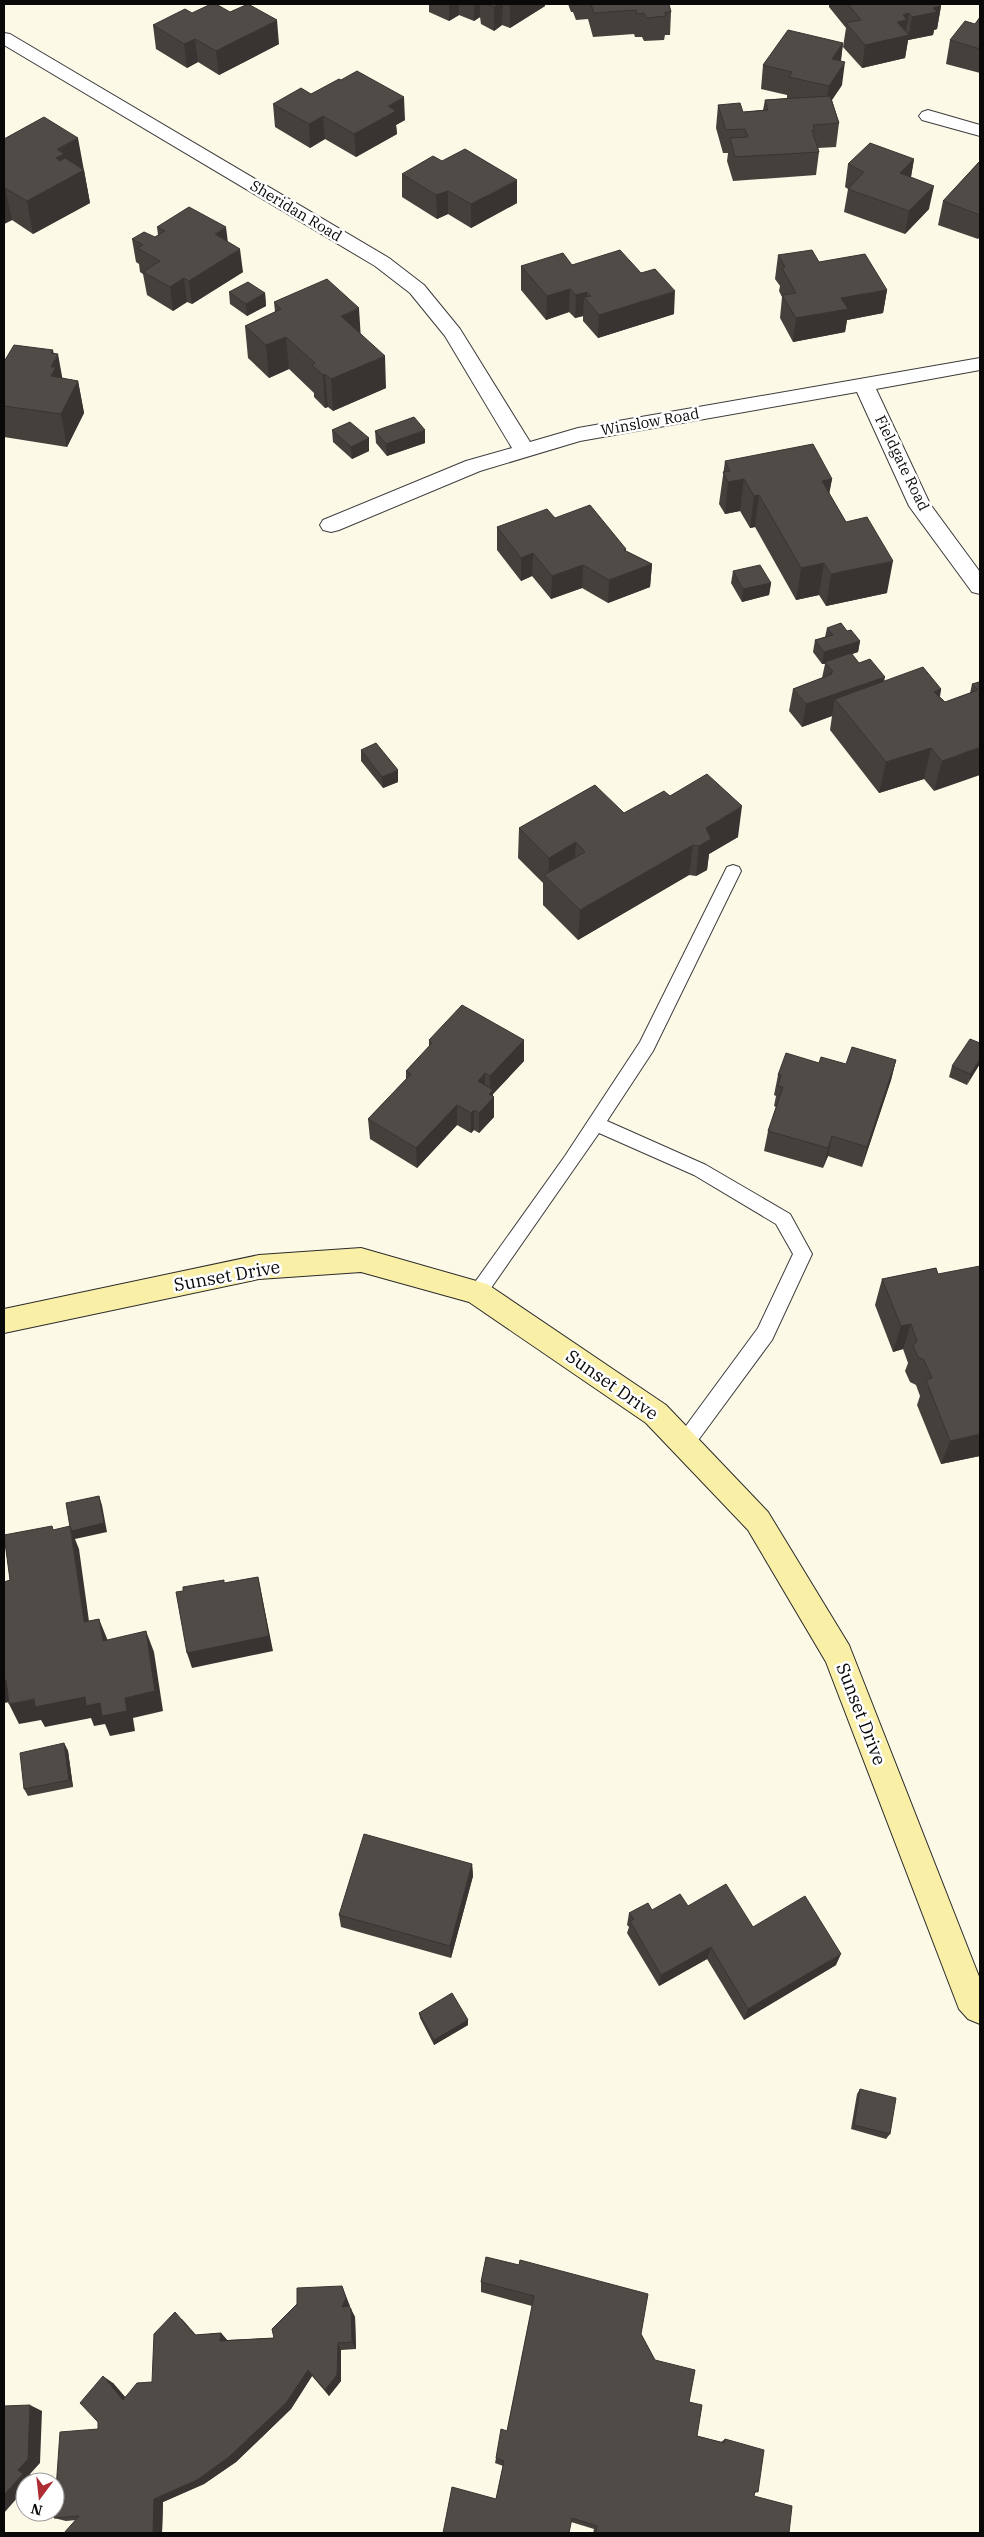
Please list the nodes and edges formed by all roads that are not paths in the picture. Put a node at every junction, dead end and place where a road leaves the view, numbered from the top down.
1 (4, 38) edge
2 (928, 116) dead end
3 (980, 131) edge
4 (980, 364) edge
5 (864, 384) junction
6 (525, 452) junction
7 (331, 525) dead end
8 (980, 587) edge
9 (733, 871) dead end
10 (596, 1124) junction
11 (477, 1292) junction
12 (4, 1321) edge
13 (684, 1444) junction
14 (980, 2008) edge

1 - 6 street, Sheridan Road
2 - 3 street
4 - 5 street, Winslow Road
5 - 6 street, Winslow Road
5 - 8 street, Fieldgate Road
6 - 7 street, Winslow Road
9 - 10 lane
10 - 11 lane
10 - 13 lane
11 - 12 main road, Sunset Drive
11 - 13 main road, Sunset Drive
13 - 14 main road, Sunset Drive

